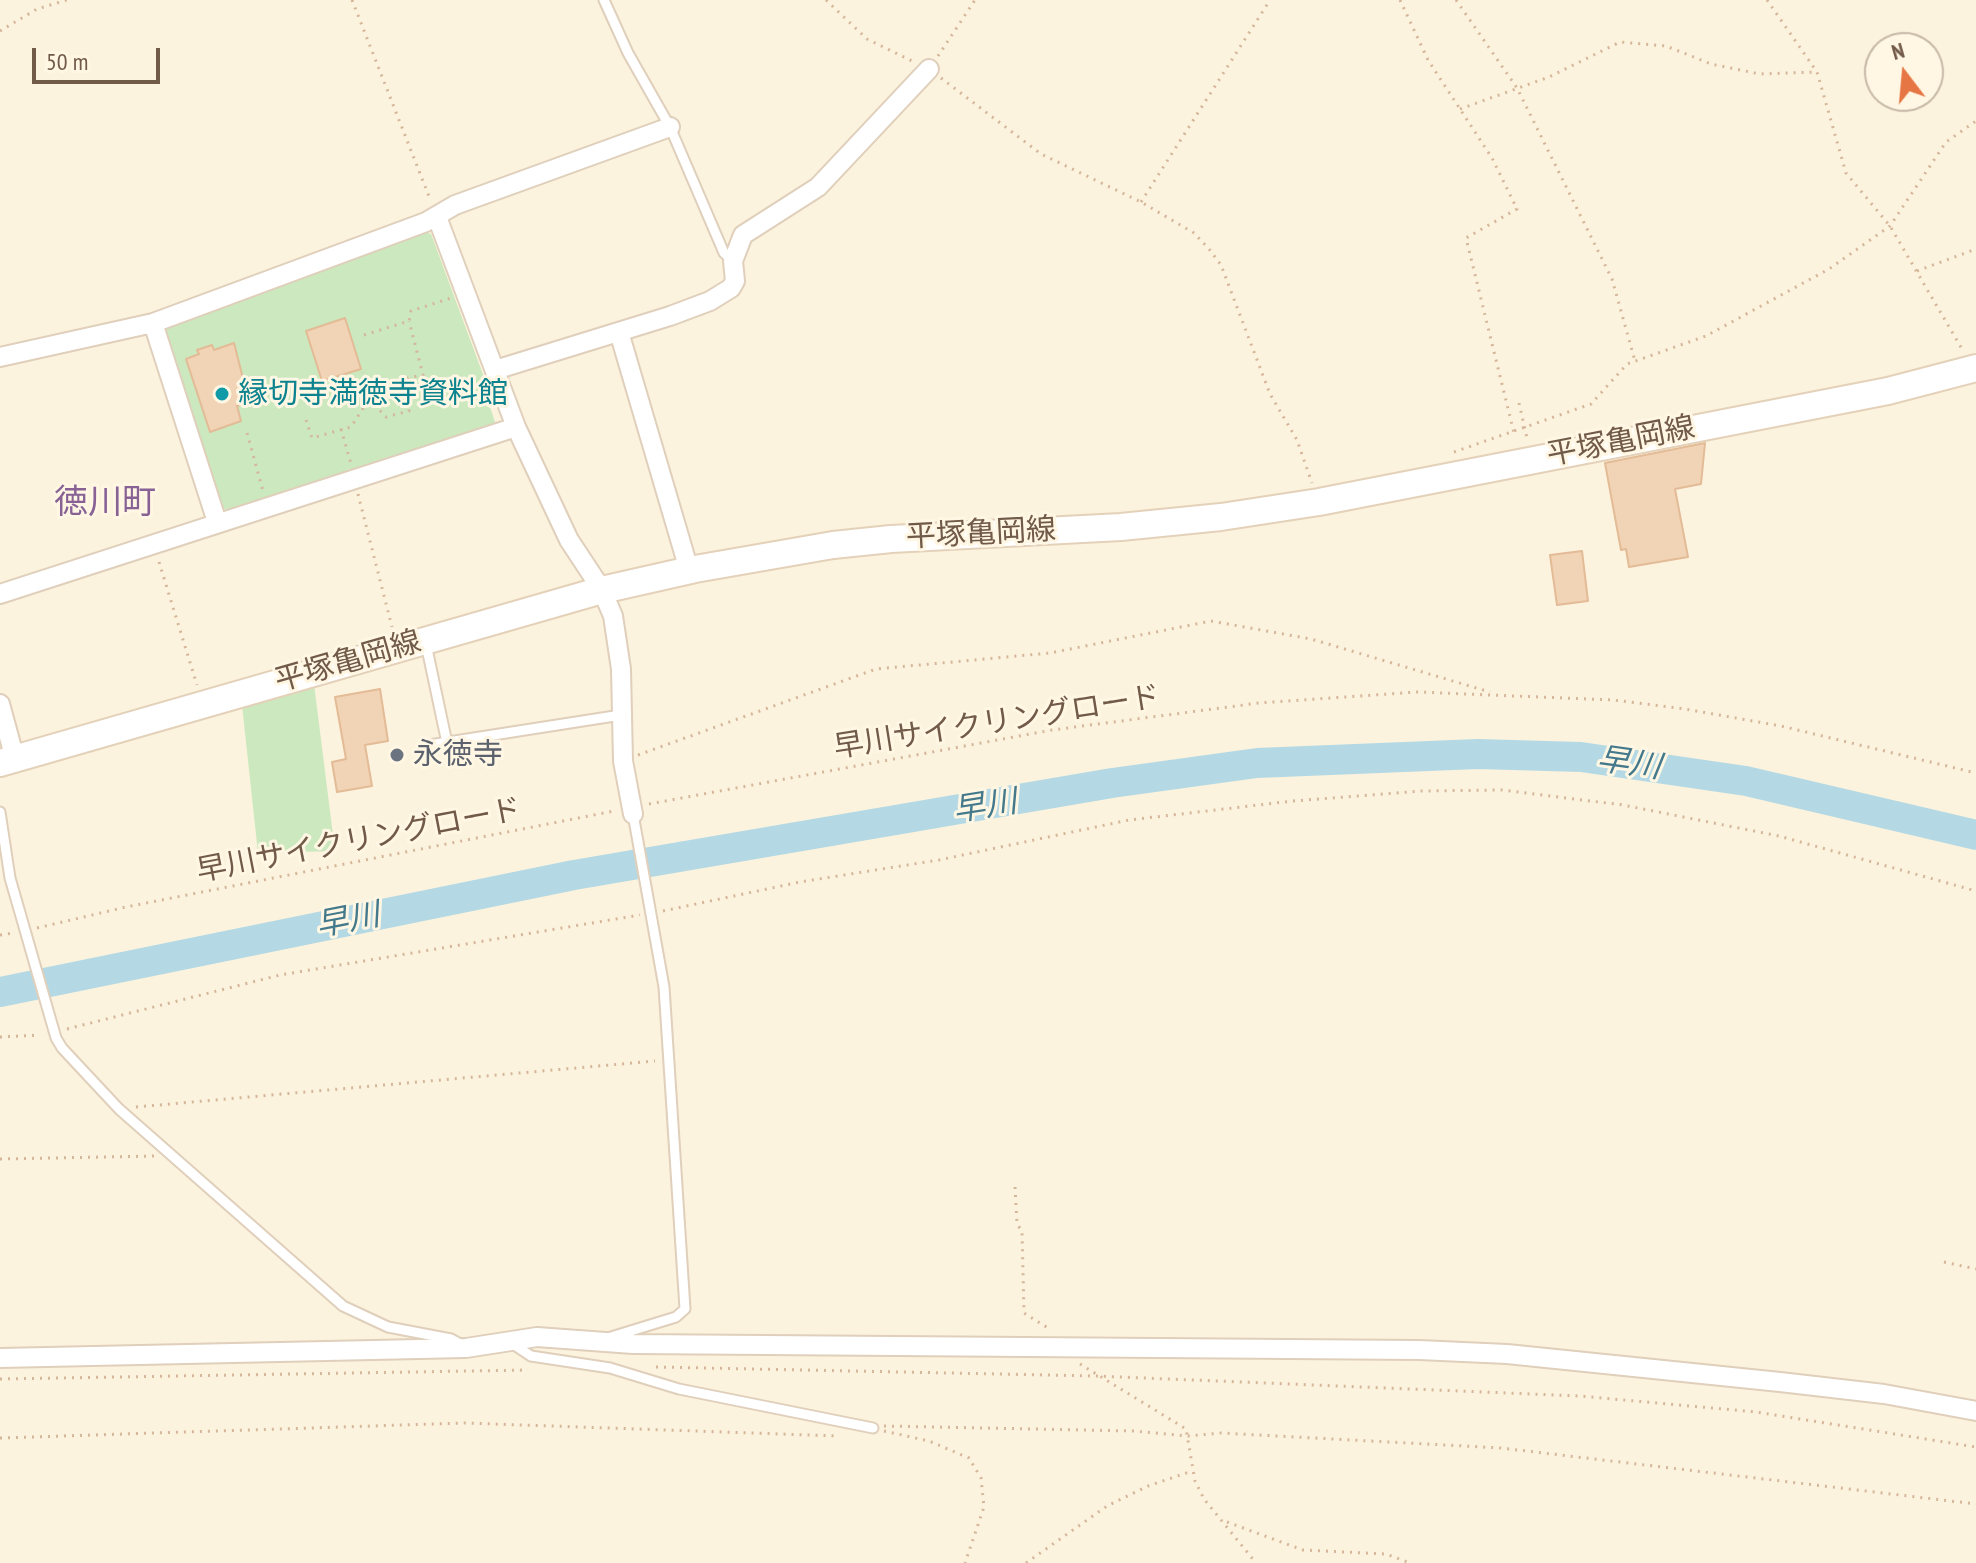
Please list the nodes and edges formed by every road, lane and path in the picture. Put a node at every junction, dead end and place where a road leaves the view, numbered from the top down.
1 (67, 0) edge
2 (352, 0) edge
3 (604, 0) edge
4 (826, 0) edge
5 (975, 0) edge
6 (1270, 0) edge
7 (1400, 0) edge
8 (1456, 0) edge
9 (1767, 0) edge
10 (0, 31) edge
11 (929, 69) junction
12 (1817, 72) junction
13 (1517, 88) junction
14 (1460, 109) junction
15 (1976, 121) edge
16 (670, 127) junction
17 (1141, 202) junction
18 (437, 217) junction
19 (1890, 226) junction
20 (1976, 249) edge
21 (733, 261) junction
22 (1917, 271) junction
23 (466, 293) junction
24 (409, 321) junction
25 (153, 323) junction
26 (619, 332) junction
27 (364, 335) dead end
28 (0, 357) edge
29 (1635, 361) junction
30 (495, 370) junction
31 (1975, 370) edge
32 (363, 372) dead end
33 (369, 399) junction
34 (1519, 403) dead end
35 (306, 420) dead end
36 (516, 427) junction
37 (341, 429) junction
38 (247, 433) dead end
39 (1514, 433) dead end
40 (354, 478) junction
41 (1319, 502) junction
42 (268, 506) junction
43 (217, 522) junction
44 (153, 545) junction
45 (689, 570) junction
46 (602, 590) junction
47 (0, 594) edge
48 (425, 640) junction
49 (397, 648) junction
50 (1495, 694) junction
51 (0, 704) edge
52 (203, 704) junction
53 (621, 715) junction
54 (447, 743) junction
55 (429, 745) dead end
56 (7, 761) edge
57 (623, 761) junction
58 (1976, 773) edge
59 (633, 810) junction
60 (0, 812) edge
61 (1976, 891) edge
62 (652, 910) junction
63 (25, 932) junction
64 (0, 935) edge
65 (54, 1030) junction
66 (0, 1037) edge
67 (670, 1059) junction
68 (119, 1109) junction
69 (169, 1150) junction
70 (0, 1159) edge
71 (1015, 1187) dead end
72 (1944, 1262) dead end
73 (1976, 1269) edge
74 (604, 1339) junction
75 (510, 1342) junction
76 (1066, 1347) junction
77 (466, 1348) junction
78 (0, 1358) edge
79 (657, 1367) dead end
80 (530, 1370) dead end
81 (1096, 1376) junction
82 (0, 1379) edge
83 (1976, 1411) edge
84 (873, 1428) junction
85 (1188, 1436) junction
86 (0, 1438) edge
87 (1976, 1447) edge
88 (1192, 1471) junction
89 (1976, 1504) edge
90 (1223, 1521) junction
91 (965, 1563) edge
92 (1026, 1563) edge
93 (1256, 1563) edge
94 (1410, 1563) edge

1 - 10 path
2 - 18 path
3 - 16 lane
4 - 11 path
5 - 11 path
6 - 17 path
7 - 14 path
8 - 13 path
9 - 12 path
11 - 17 path
11 - 21 street
12 - 13 path
12 - 19 path
13 - 14 path
13 - 29 path
14 - 39 path
15 - 19 path
16 - 18 street
16 - 21 lane
17 - 41 path
18 - 23 street
18 - 25 street
19 - 22 path
19 - 29 path
20 - 22 path
21 - 26 street
22 - 31 path
23 - 24 path
23 - 30 street
24 - 27 path
24 - 33 path
25 - 28 street
25 - 43 street
26 - 30 street
26 - 45 street
29 - 34 path
30 - 36 street
31 - 41 main road, 平塚亀岡線
32 - 33 path
33 - 37 path
35 - 37 path
36 - 40 street
36 - 46 street
37 - 40 path
38 - 42 path
40 - 42 street
40 - 49 path
41 - 45 main road, 平塚亀岡線
42 - 43 street
43 - 44 street
44 - 47 street
44 - 52 path
45 - 46 main road, 平塚亀岡線
46 - 48 main road, 平塚亀岡線
46 - 53 street
48 - 49 main road, 平塚亀岡線
48 - 54 lane
49 - 52 main road, 平塚亀岡線
50 - 57 path
50 - 58 path, 早川サイクリングロード
50 - 59 path, 早川サイクリングロード
51 - 56 street
52 - 56 main road, 平塚亀岡線
53 - 54 lane
53 - 57 street
54 - 55 lane
57 - 59 street
59 - 62 lane
59 - 63 path, 早川サイクリングロード
60 - 63 lane
61 - 62 path
62 - 65 path
62 - 67 lane
63 - 64 path, 早川サイクリングロード
63 - 65 lane
65 - 66 path
65 - 68 lane
67 - 68 path
67 - 74 lane
68 - 69 lane
69 - 70 path
69 - 77 lane
71 - 76 path
72 - 73 path
74 - 75 street
74 - 76 street
75 - 77 street
75 - 84 lane
76 - 81 path
76 - 83 street
77 - 78 street
79 - 81 path
80 - 82 path
81 - 85 path
81 - 87 path
84 - 85 path
84 - 86 path
84 - 91 path
85 - 88 path
85 - 89 path
88 - 90 path
88 - 92 path
90 - 93 path
90 - 94 path

